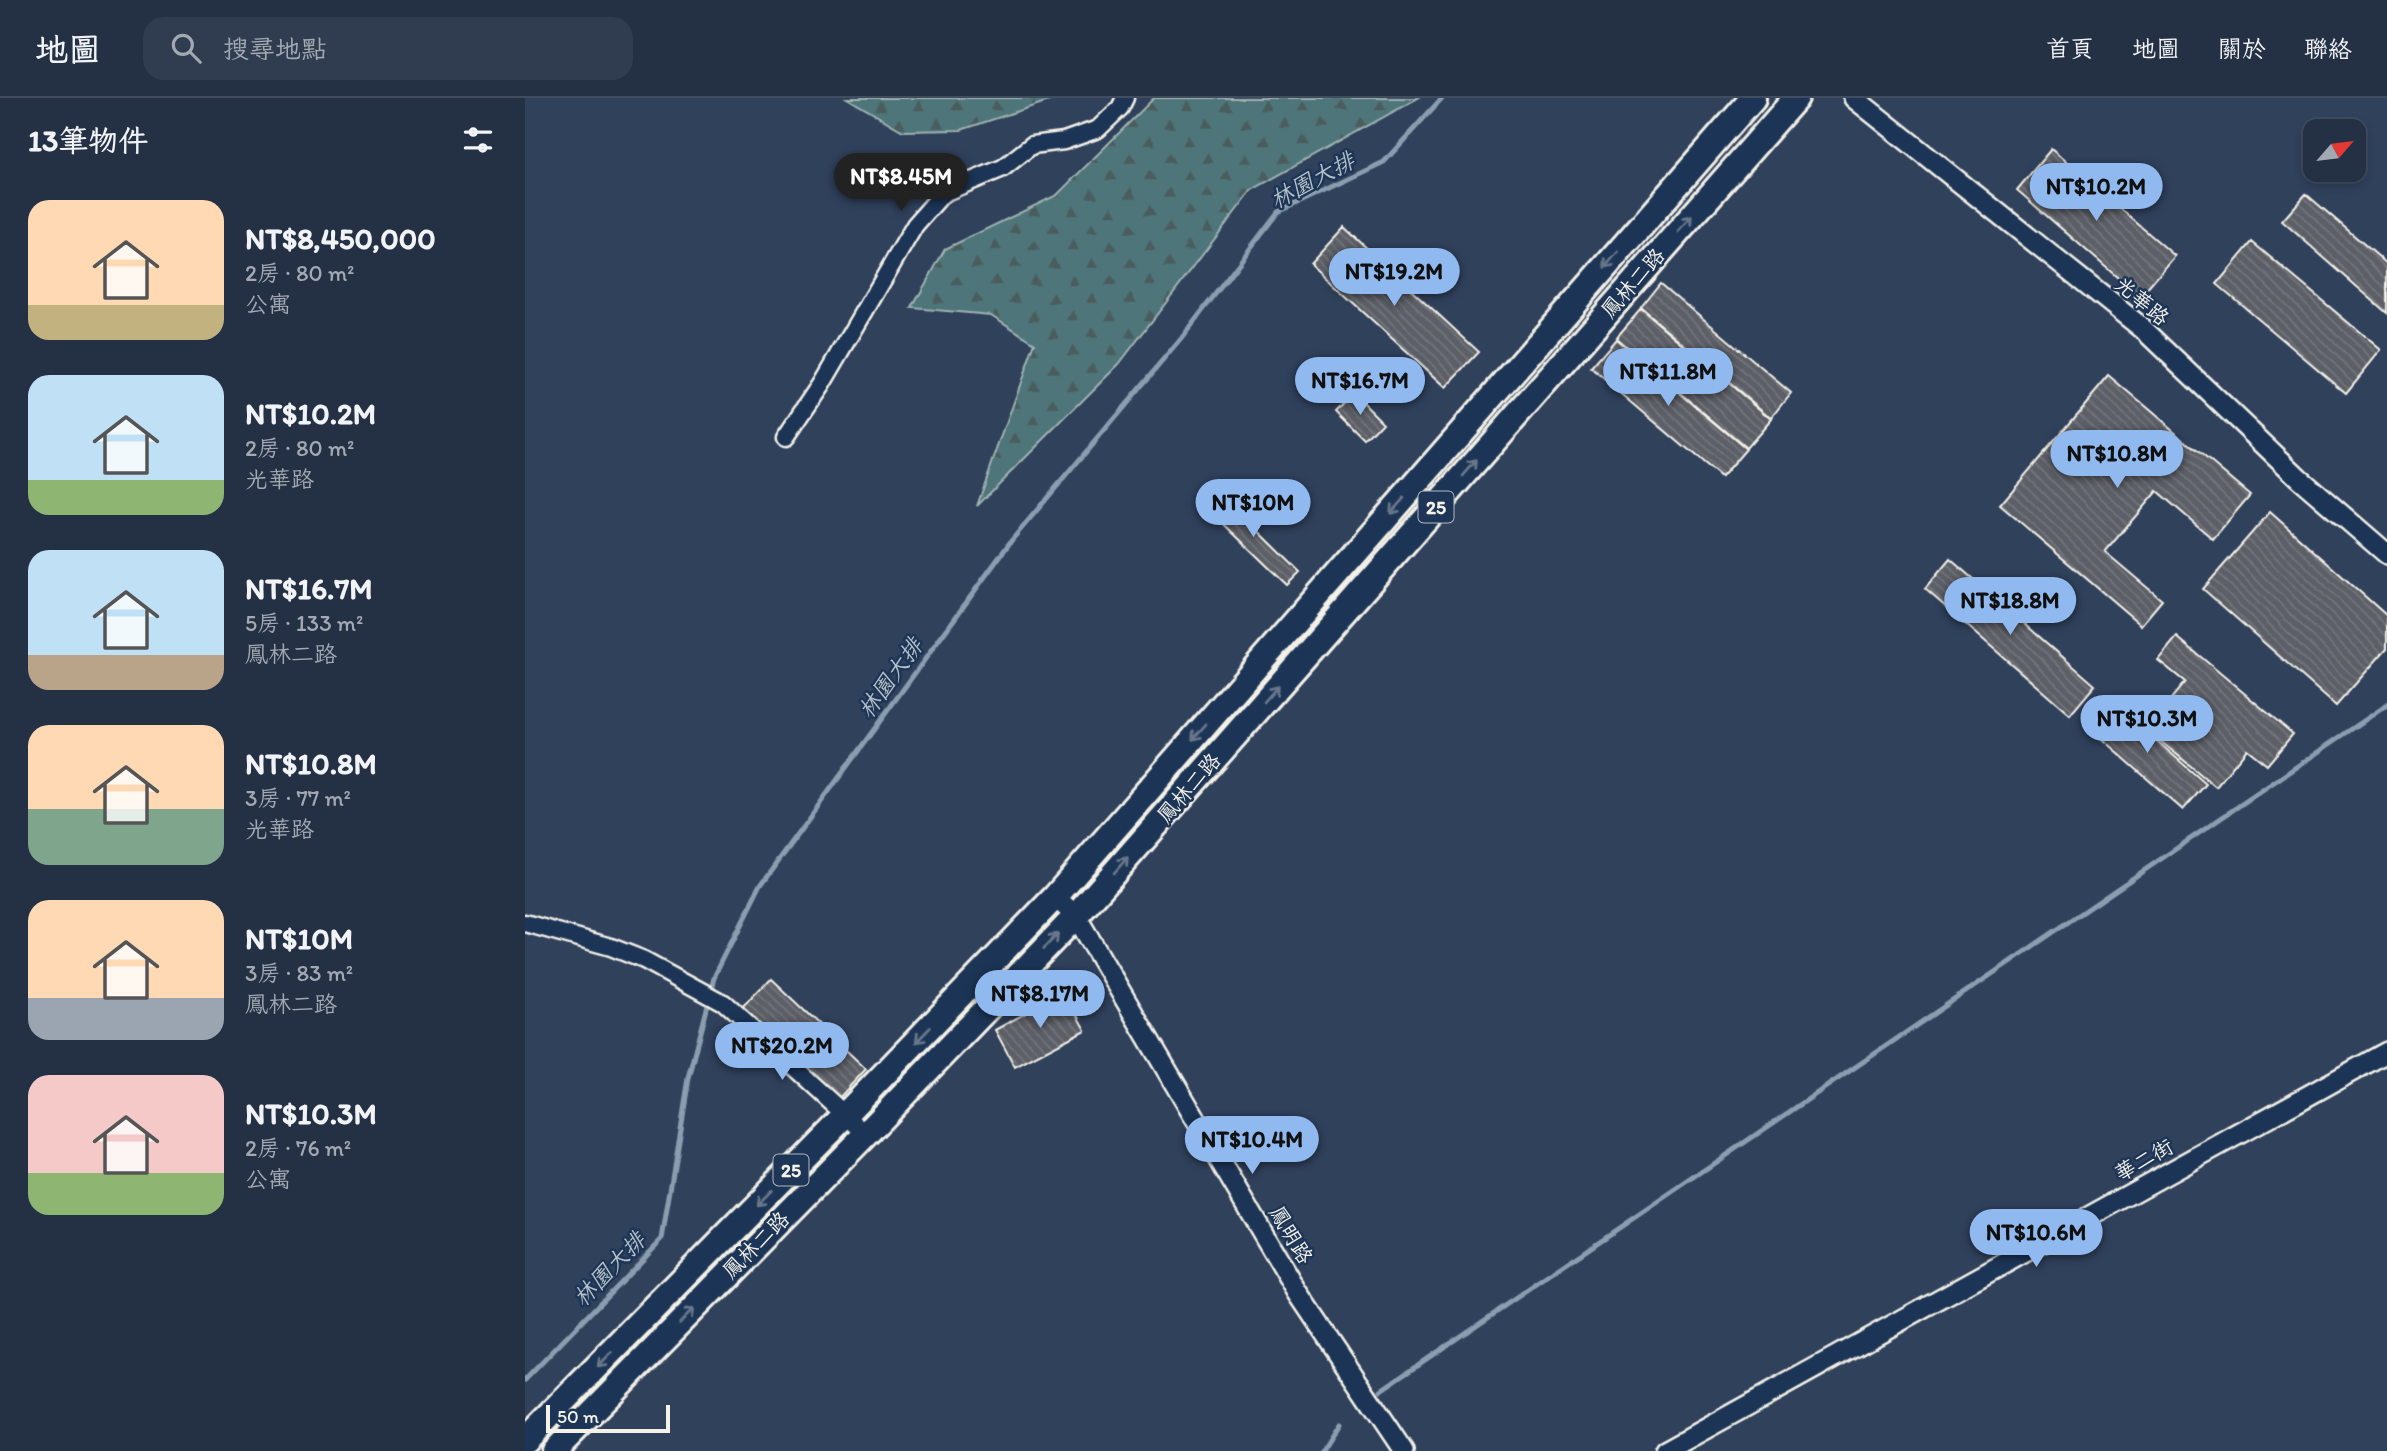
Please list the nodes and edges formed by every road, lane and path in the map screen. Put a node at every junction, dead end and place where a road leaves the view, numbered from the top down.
1 (1125, 98) edge
2 (1753, 98) edge
3 (1796, 98) edge
4 (1854, 98) edge
5 (786, 437) dead end
6 (2387, 554) edge
7 (1055, 897) junction
8 (1076, 916) junction
9 (525, 923) edge
10 (2387, 1052) edge
11 (845, 1115) junction
12 (866, 1134) junction
13 (525, 1440) edge
14 (554, 1451) edge
15 (1403, 1451) edge
16 (1665, 1451) edge

1 - 5 street
2 -> 7 main road, 鳳林二路 / 25
8 -> 3 main road, 鳳林二路 / 25
4 - 6 street, 光華路
7 - 8 street, 鳳明路
7 -> 11 main road, 鳳林二路 / 25
12 -> 8 main road, 鳳林二路 / 25
8 - 15 street, 鳳明路
9 - 11 street
10 - 16 street, 華二街
11 - 12 street
11 -> 13 main road, 鳳林二路 / 25
14 -> 12 main road, 鳳林二路 / 25

